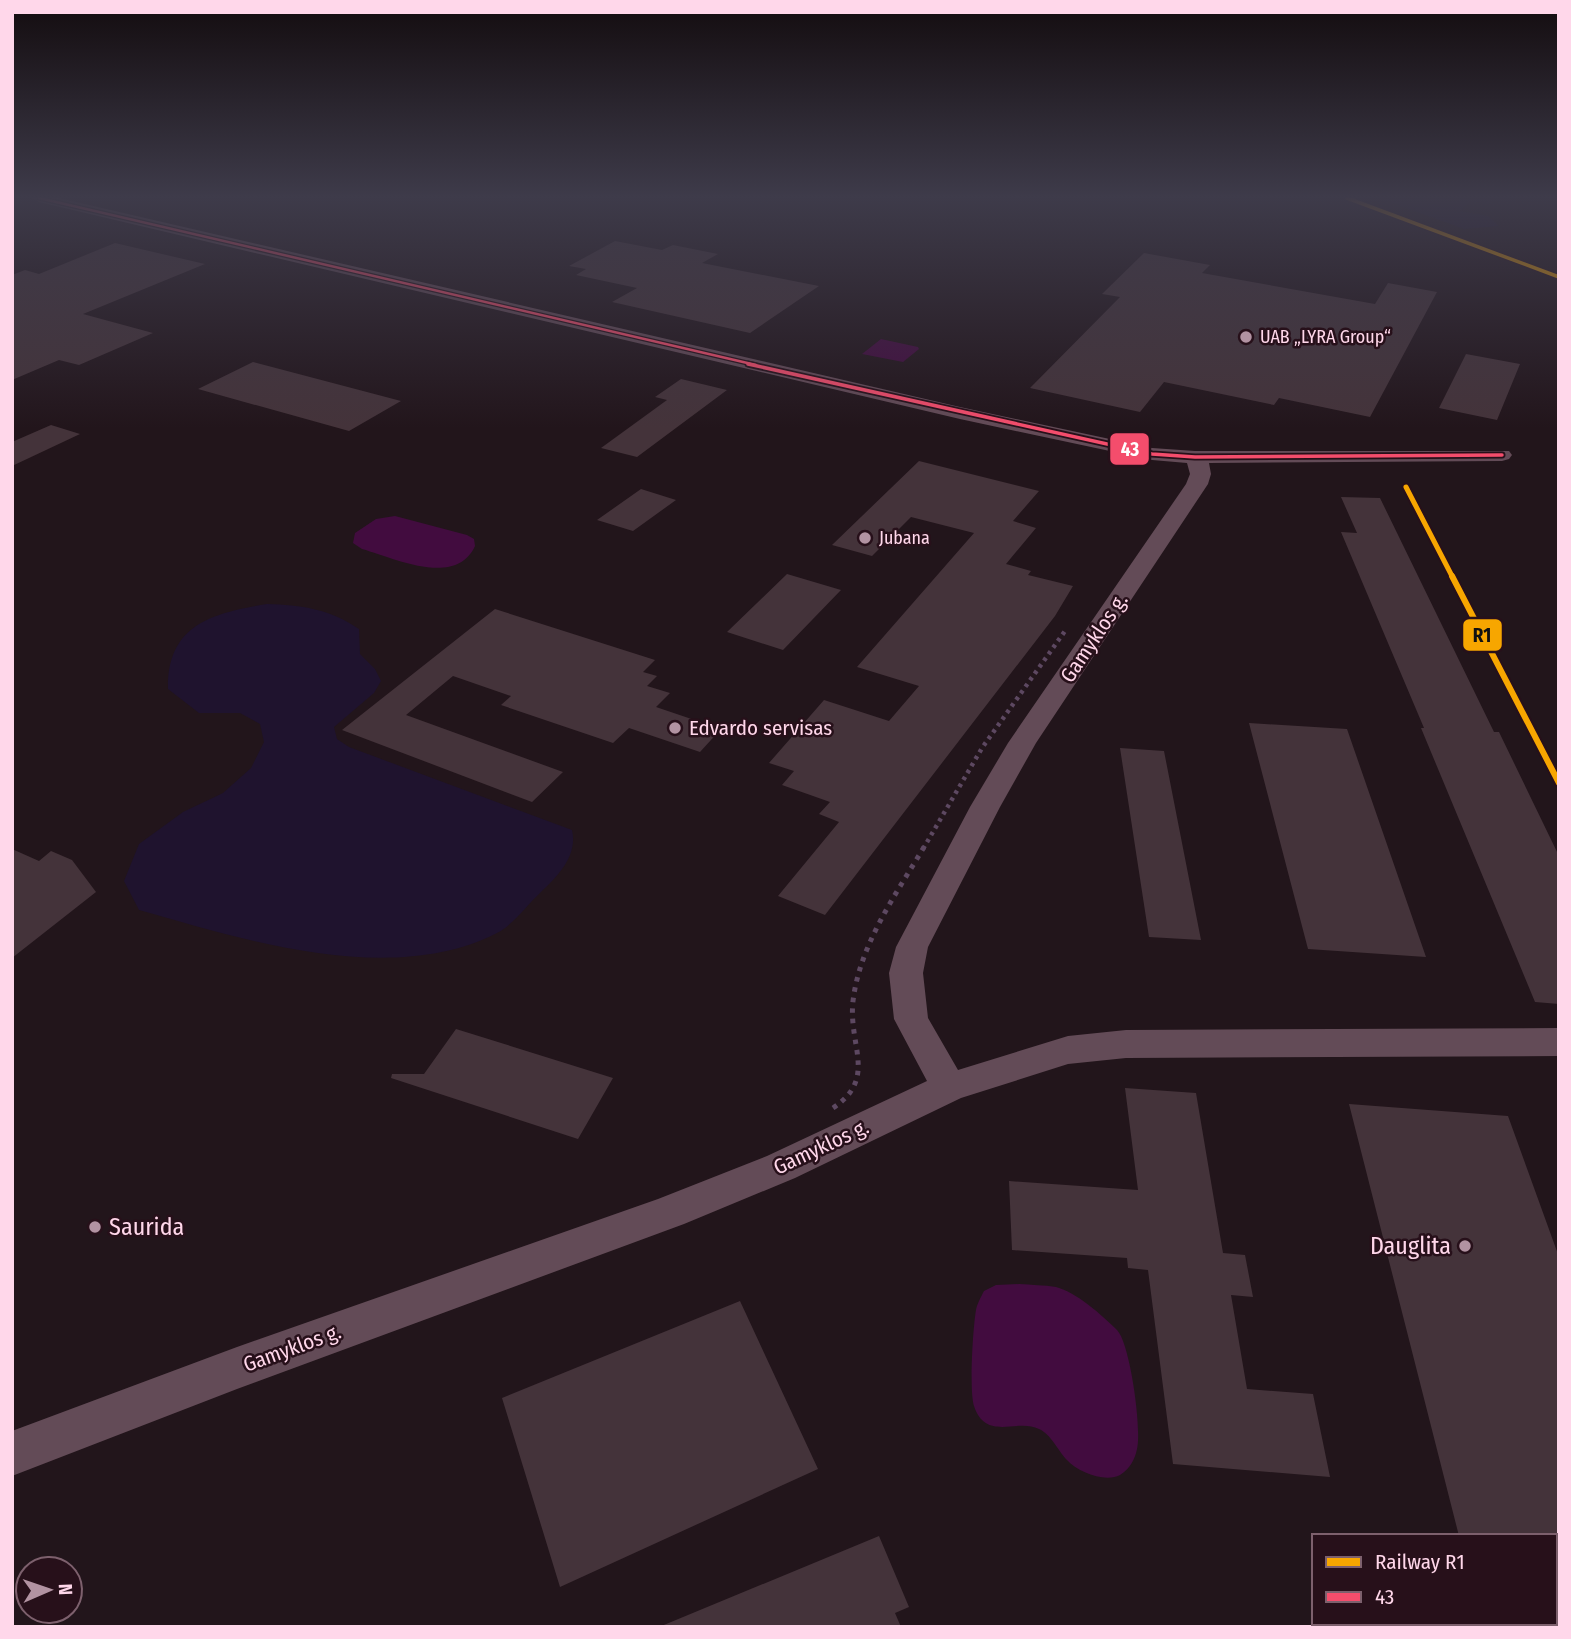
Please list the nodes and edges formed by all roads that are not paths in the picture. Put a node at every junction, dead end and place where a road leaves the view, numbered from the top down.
1 (367, 274) edge
2 (1502, 455) dead end
3 (1195, 457) junction
4 (1559, 1042) edge
5 (949, 1087) junction
6 (12, 1454) edge

1 - 3 street
2 - 3 street
3 - 5 street, Gamyklos g.
4 - 5 street
5 - 6 street, Gamyklos g.

